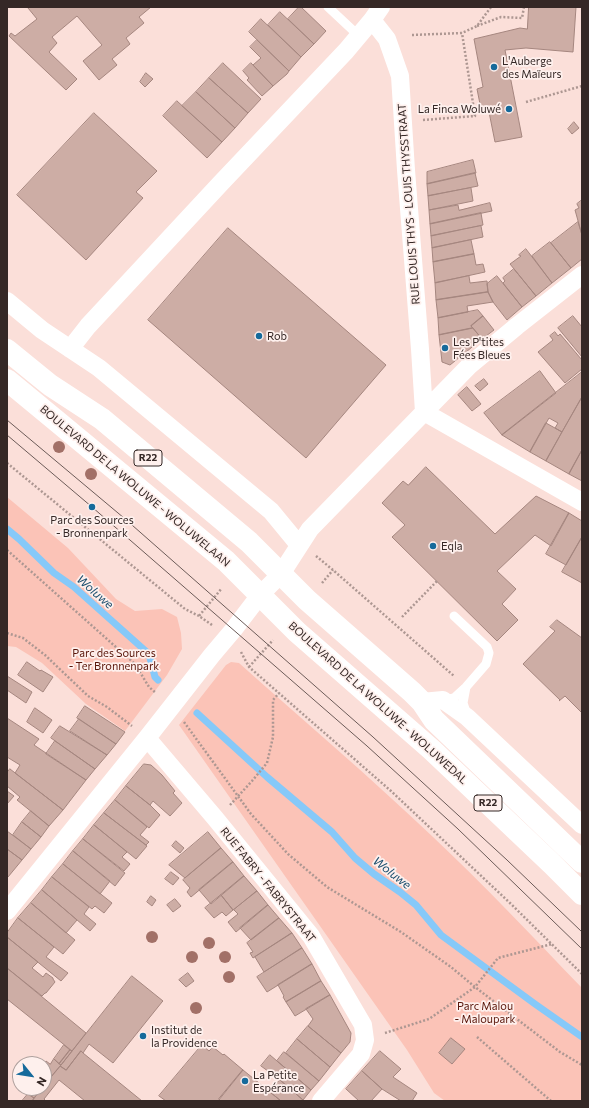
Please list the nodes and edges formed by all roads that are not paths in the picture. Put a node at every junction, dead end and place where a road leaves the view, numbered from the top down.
1 (328, 7) edge
2 (376, 14) edge
3 (359, 36) junction
4 (582, 275) edge
5 (7, 301) edge
6 (70, 349) junction
7 (7, 350) edge
8 (7, 380) edge
9 (424, 412) junction
10 (582, 502) edge
11 (299, 545) junction
12 (281, 574) junction
13 (260, 595) junction
14 (454, 616) dead end
15 (466, 687) junction
16 (443, 700) junction
17 (422, 702) junction
18 (467, 717) junction
19 (147, 738) junction
20 (582, 825) edge
21 (582, 862) edge
22 (582, 894) edge
23 (7, 911) edge
24 (321, 1101) edge

1 - 3 lane
2 - 3 street
2 - 9 street, RUE LOUIS THYS - LOUIS THYSSTRAAT
3 - 6 street
4 - 9 street
5 - 6 street
6 - 11 street
7 - 12 highway, R22
8 - 13 highway, BOULEVARD DE LA WOLUWE - WOLUWELAAN / R22
9 - 10 street
9 - 11 street
11 - 12 street
12 - 13 street
12 - 17 highway, BOULEVARD DE LA WOLUWE - WOLUWEDAL / R22
13 - 19 street
13 - 22 highway, BOULEVARD DE LA WOLUWE - WOLUWEDAL / R22
14 - 15 lane
15 - 16 lane
15 - 18 lane
16 - 17 street
16 - 18 street
17 - 21 highway, BOULEVARD DE LA WOLUWE - WOLUWEDAL / R22
18 - 20 street
19 - 23 street
19 - 24 street, RUE FABRY - FABRYSTRAAT

